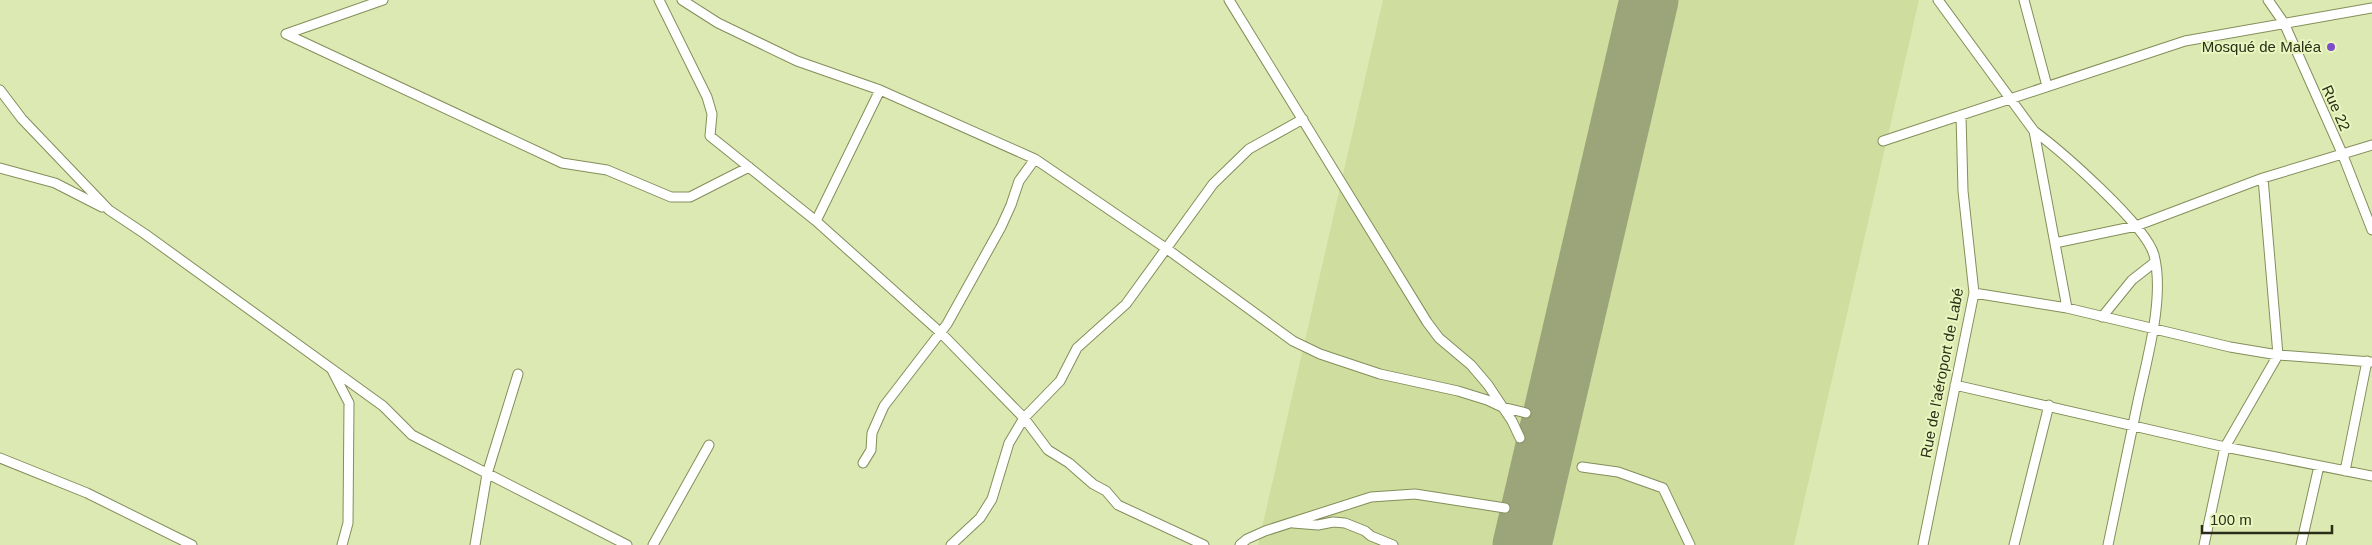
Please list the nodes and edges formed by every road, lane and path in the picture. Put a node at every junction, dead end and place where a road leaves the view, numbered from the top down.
1 (383, 0) edge
2 (659, 0) edge
3 (682, 0) edge
4 (1229, 0) edge
5 (1938, 0) edge
6 (2024, 0) edge
7 (2268, 0) edge
8 (2372, 8) edge
9 (2284, 23) junction
10 (2047, 86) junction
11 (0, 90) edge
12 (880, 90) junction
13 (2010, 99) junction
14 (1961, 115) junction
15 (1302, 120) junction
16 (2034, 131) junction
17 (1883, 141) dead end
18 (2372, 145) edge
19 (2342, 153) junction
20 (1035, 159) junction
21 (749, 167) junction
22 (0, 168) edge
23 (2263, 178) junction
24 (109, 210) junction
25 (816, 221) junction
26 (2136, 226) junction
27 (2372, 230) edge
28 (2055, 244) junction
29 (1167, 248) junction
30 (2155, 262) junction
31 (1974, 292) junction
32 (2067, 308) junction
33 (2102, 316) junction
34 (2154, 329) junction
35 (941, 333) junction
36 (2278, 355) junction
37 (2369, 362) edge
38 (330, 367) junction
39 (518, 374) dead end
40 (1955, 385) junction
41 (2049, 405) junction
42 (1502, 407) junction
43 (1526, 412) dead end
44 (1024, 418) junction
45 (2133, 425) junction
46 (1520, 438) dead end
47 (709, 446) dead end
48 (2225, 447) junction
49 (0, 458) edge
50 (863, 463) dead end
51 (2319, 466) junction
52 (1582, 467) dead end
53 (2345, 471) junction
54 (487, 474) junction
55 (2372, 476) edge
56 (1505, 508) dead end
57 (1288, 523) junction
58 (192, 545) edge
59 (342, 545) edge
60 (475, 545) edge
61 (627, 545) edge
62 (653, 545) edge
63 (951, 545) edge
64 (1204, 545) edge
65 (1240, 545) edge
66 (1393, 545) edge
67 (1690, 545) edge
68 (1923, 545) edge
69 (2014, 545) edge
70 (2108, 545) edge
71 (2204, 545) edge
72 (2301, 545) edge

1 - 21 street
2 - 21 street
3 - 12 street
4 - 15 street
5 - 13 street
6 - 10 street
7 - 9 street, Rue 22
8 - 9 street
9 - 10 street
9 - 19 street, Rue 22
10 - 13 street
11 - 24 street
12 - 20 street
12 - 25 street
13 - 14 street
13 - 16 street
14 - 17 street
14 - 31 street, Rue de l'aéroport de Labé
15 - 29 street
15 - 42 street
16 - 26 street
16 - 28 street
18 - 19 street
19 - 23 street
19 - 27 street, Rue 22
20 - 29 street
20 - 35 street
21 - 25 street
22 - 24 street
23 - 26 street
23 - 36 street
24 - 38 street
25 - 35 street
26 - 28 street
26 - 30 street
28 - 32 street
29 - 42 street
29 - 44 street
30 - 33 street
30 - 34 street
31 - 32 street
31 - 40 street, Rue de l'aéroport de Labé
32 - 33 street
33 - 34 street
34 - 36 street
34 - 45 street
35 - 44 street
35 - 50 street
36 - 37 street
36 - 48 street
37 - 53 street
38 - 54 street
38 - 59 street
39 - 54 street
40 - 41 street
40 - 68 street, Rue de l'aéroport de Labé
41 - 45 street
41 - 69 street
42 - 43 street
42 - 46 street
44 - 63 street
44 - 64 street
45 - 48 street
45 - 70 street
47 - 62 street
48 - 51 street
48 - 71 street
49 - 58 street
51 - 53 street
51 - 72 street
52 - 67 street
53 - 55 street
54 - 60 street
54 - 61 street
56 - 57 street
57 - 65 street
57 - 66 street

